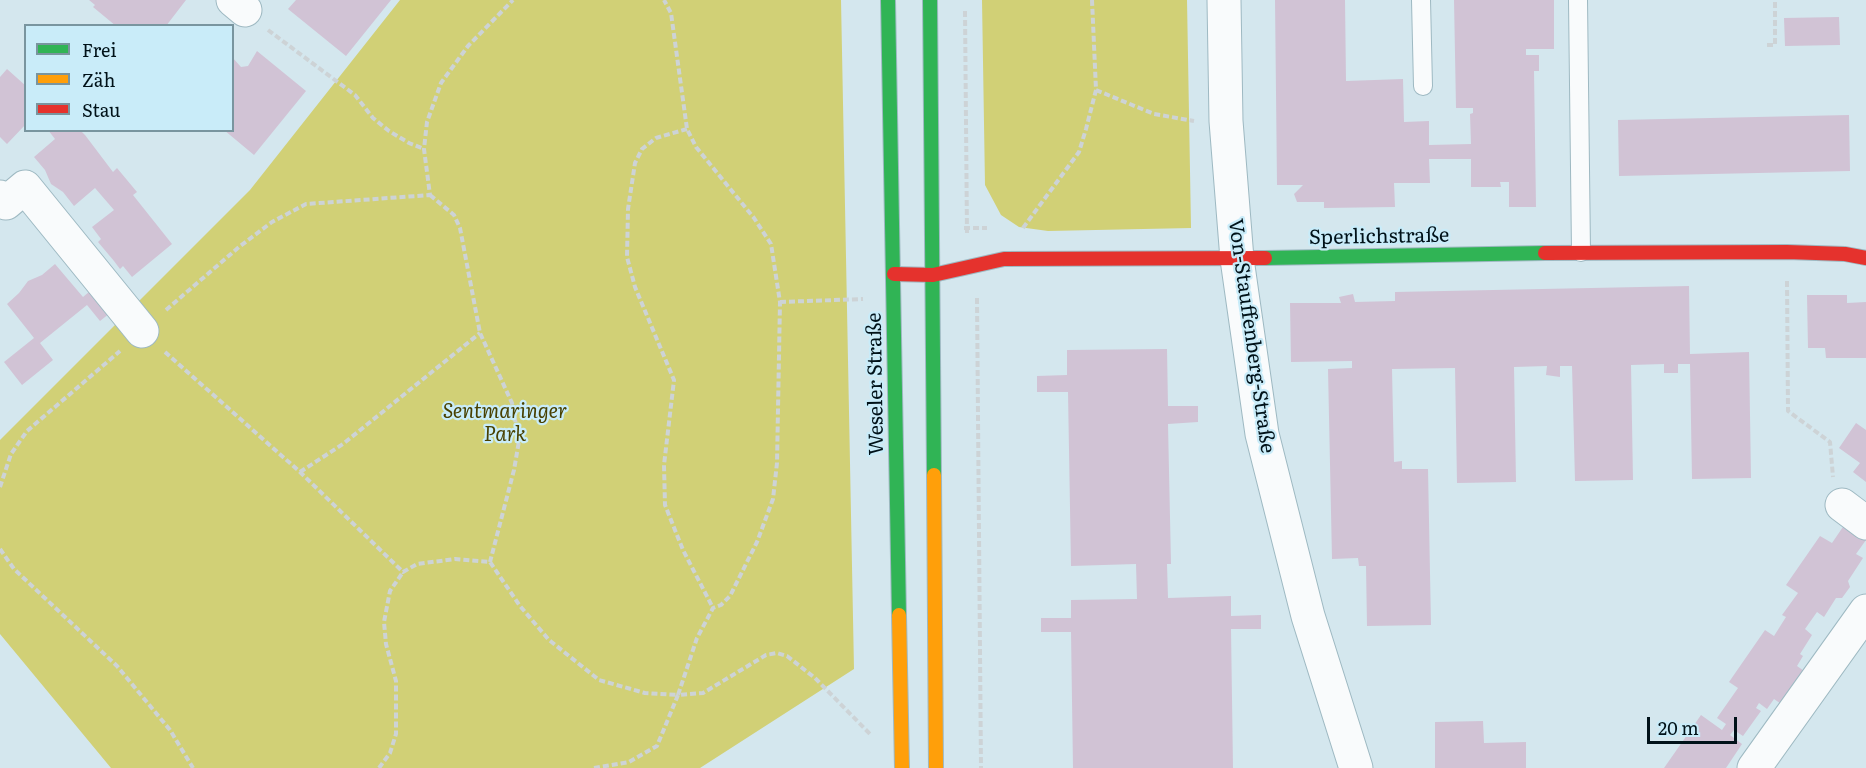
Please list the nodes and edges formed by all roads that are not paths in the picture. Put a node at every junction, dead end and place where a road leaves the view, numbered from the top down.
1 (888, 0) edge
2 (930, 0) edge
3 (1224, 0) edge
4 (1421, 0) edge
5 (1578, 0) edge
6 (1423, 86) dead end
7 (2, 203) edge
8 (1581, 252) junction
9 (1866, 258) edge
10 (1237, 259) junction
11 (894, 274) junction
12 (933, 275) junction
13 (142, 331) road end
14 (1866, 611) edge
15 (903, 768) edge
16 (936, 768) edge
17 (1356, 768) edge
18 (1754, 768) edge

1 - 11 main road, Weseler Straße
2 - 12 main road
3 - 10 street, Von-Stauffenberg-Straße
4 - 6 lane
5 - 8 lane
7 - 13 street
8 - 9 main road, Sperlichstraße
8 - 10 main road, Sperlichstraße
10 - 12 main road, Sperlichstraße
10 - 17 street, Von-Stauffenberg-Straße
11 - 12 main road, Sperlichstraße
11 - 15 main road, Weseler Straße
12 - 16 main road
14 - 18 street

